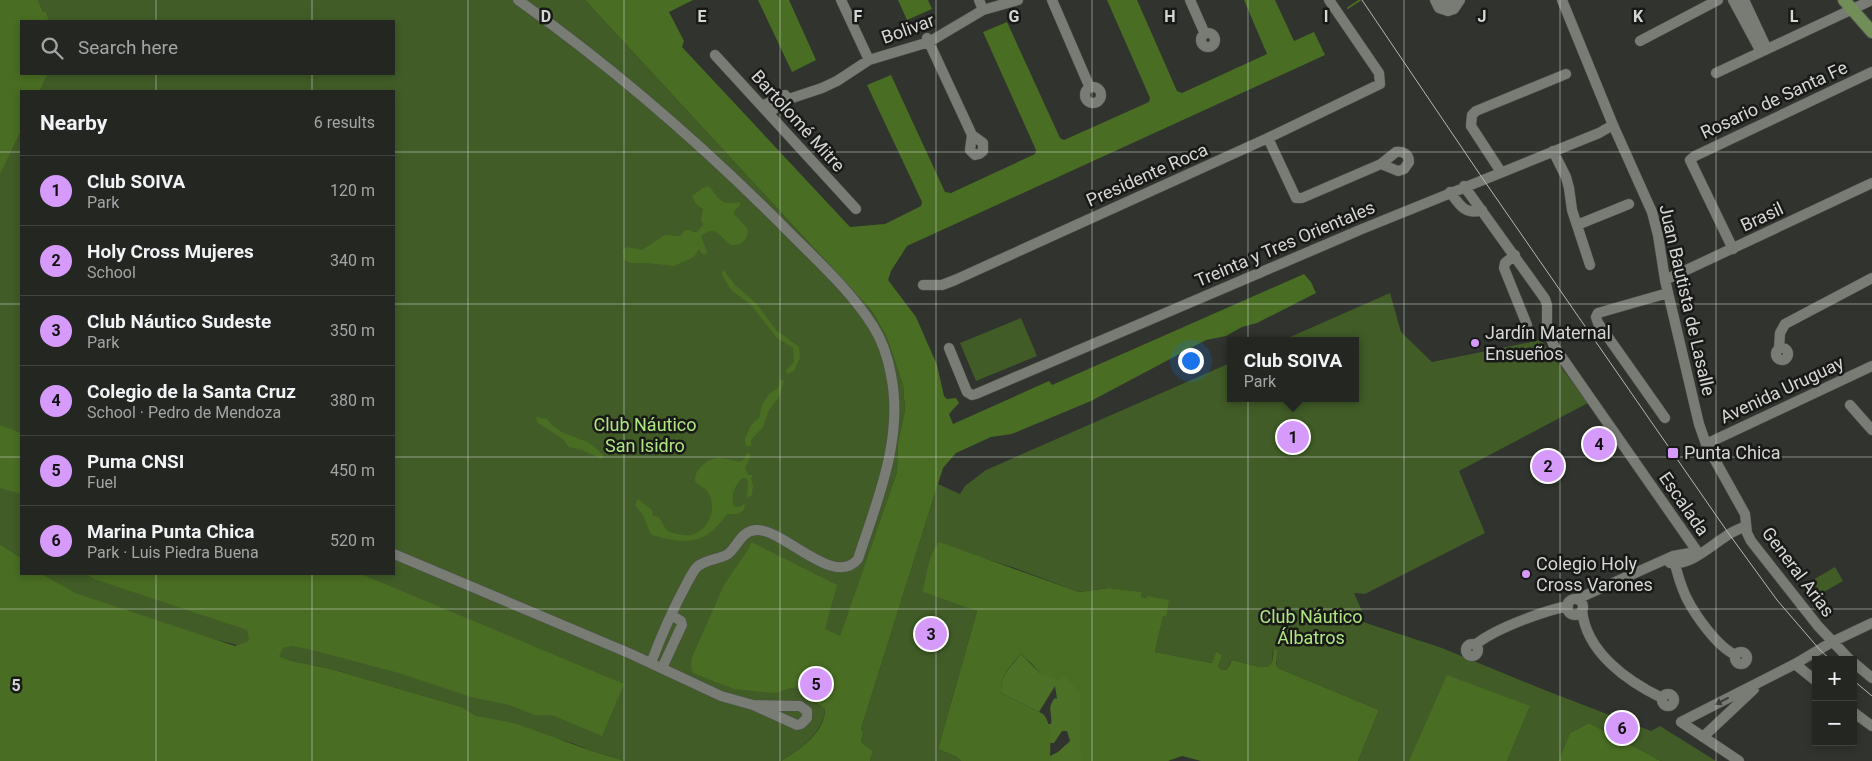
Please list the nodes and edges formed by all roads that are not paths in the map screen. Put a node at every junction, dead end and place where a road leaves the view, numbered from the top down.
1 (518, 0) edge
2 (841, 0) edge
3 (1002, 0) edge
4 (1018, 0) edge
5 (1052, 0) edge
6 (1190, 0) edge
7 (1329, 0) edge
8 (1459, 0) edge
9 (1562, 0) edge
10 (1718, 0) edge
11 (1872, 0) edge
12 (1436, 1) edge
13 (1739, 1) edge
14 (981, 5) edge
15 (1848, 5) edge
16 (1872, 32) edge
17 (1204, 34) dead end
18 (928, 40) junction
19 (1640, 41) dead end
20 (1764, 51) junction
21 (715, 55) dead end
22 (868, 58) junction
23 (1872, 72) edge
24 (1716, 73) dead end
25 (1566, 74) dead end
26 (1090, 88) dead end
27 (765, 109) junction
28 (1613, 125) junction
29 (1268, 138) junction
30 (974, 140) dead end
31 (1553, 151) junction
32 (1542, 156) junction
33 (1560, 163) junction
34 (1381, 164) dead end
35 (1501, 172) junction
36 (1872, 183) edge
37 (1464, 186) junction
38 (1450, 192) junction
39 (1629, 204) dead end
40 (856, 210) dead end
41 (1482, 210) junction
42 (1577, 225) junction
43 (1734, 249) junction
44 (1515, 255) junction
45 (1590, 264) dead end
46 (1872, 278) edge
47 (1665, 280) junction
48 (923, 285) dead end
49 (1668, 293) junction
50 (1527, 325) dead end
51 (949, 348) dead end
52 (1779, 348) dead end
53 (1872, 366) edge
54 (1850, 405) dead end
55 (1665, 418) dead end
56 (1872, 430) edge
57 (1706, 444) junction
58 (1746, 526) junction
59 (395, 554) edge
60 (1699, 554) junction
61 (1679, 559) junction
62 (1580, 605) junction
63 (671, 615) junction
64 (1872, 623) edge
65 (1832, 642) junction
66 (1475, 645) dead end
67 (1736, 655) dead end
68 (1846, 656) edge
69 (650, 663) junction
70 (1796, 664) junction
71 (1857, 665) edge
72 (662, 668) junction
73 (1812, 678) edge
74 (1872, 678) edge
75 (1764, 680) junction
76 (1662, 698) dead end
77 (753, 705) dead end
78 (1857, 715) edge
79 (1872, 726) edge
80 (1703, 737) junction
81 (1739, 761) edge

1 - 63 street
2 - 22 street
3 - 14 street, Bolivar
4 - 14 street, Bolivar
5 - 26 street
6 - 17 street
7 - 29 street, Presidente Roca
8 - 12 street
9 - 28 street, Juan Bautista de Lasalle
10 - 19 street
11 - 15 street
13 - 20 street
14 - 18 street, Bolivar
15 - 16 main road
15 - 20 street
18 - 22 street, Bolivar
18 - 30 street
20 - 24 street
21 - 27 street, Bartolomé Mitre
22 - 27 street, Bolivar
23 - 43 street, Rosario de Santa Fe
25 - 35 street
27 - 40 street, Bartolomé Mitre
28 - 31 street, Treinta y Tres Orientales
28 - 47 street, Juan Bautista de Lasalle
29 - 34 street
29 - 48 street, Presidente Roca
31 - 32 street, Treinta y Tres Orientales
31 - 33 street
32 - 33 street
32 - 35 street, Treinta y Tres Orientales
33 - 42 street
35 - 37 street, Treinta y Tres Orientales
36 - 43 street, Brasil
37 - 38 street, Treinta y Tres Orientales
37 - 41 street, Escalada
38 - 41 street
38 - 51 street, Treinta y Tres Orientales
39 - 42 street
41 - 44 street, Escalada
42 - 45 street
43 - 47 street, Brasil
44 - 50 street
44 - 60 street, Escalada
46 - 52 street
47 - 49 street, Juan Bautista de Lasalle
49 - 55 street
49 - 57 street, Juan Bautista de Lasalle
53 - 57 street, Avenida Uruguay
54 - 56 street
57 - 58 street, General Arias
58 - 60 street
58 - 65 street, General Arias
59 - 69 street
60 - 61 street
61 - 62 street
61 - 67 street
62 - 66 street
62 - 76 street
63 - 69 street
63 - 72 street
64 - 65 street
65 - 68 street, General Arias
65 - 70 street
69 - 72 street
70 - 73 street
70 - 75 street
71 - 74 street
72 - 77 street
75 - 80 street
75 -> 80 street
78 - 79 street
80 - 81 street

